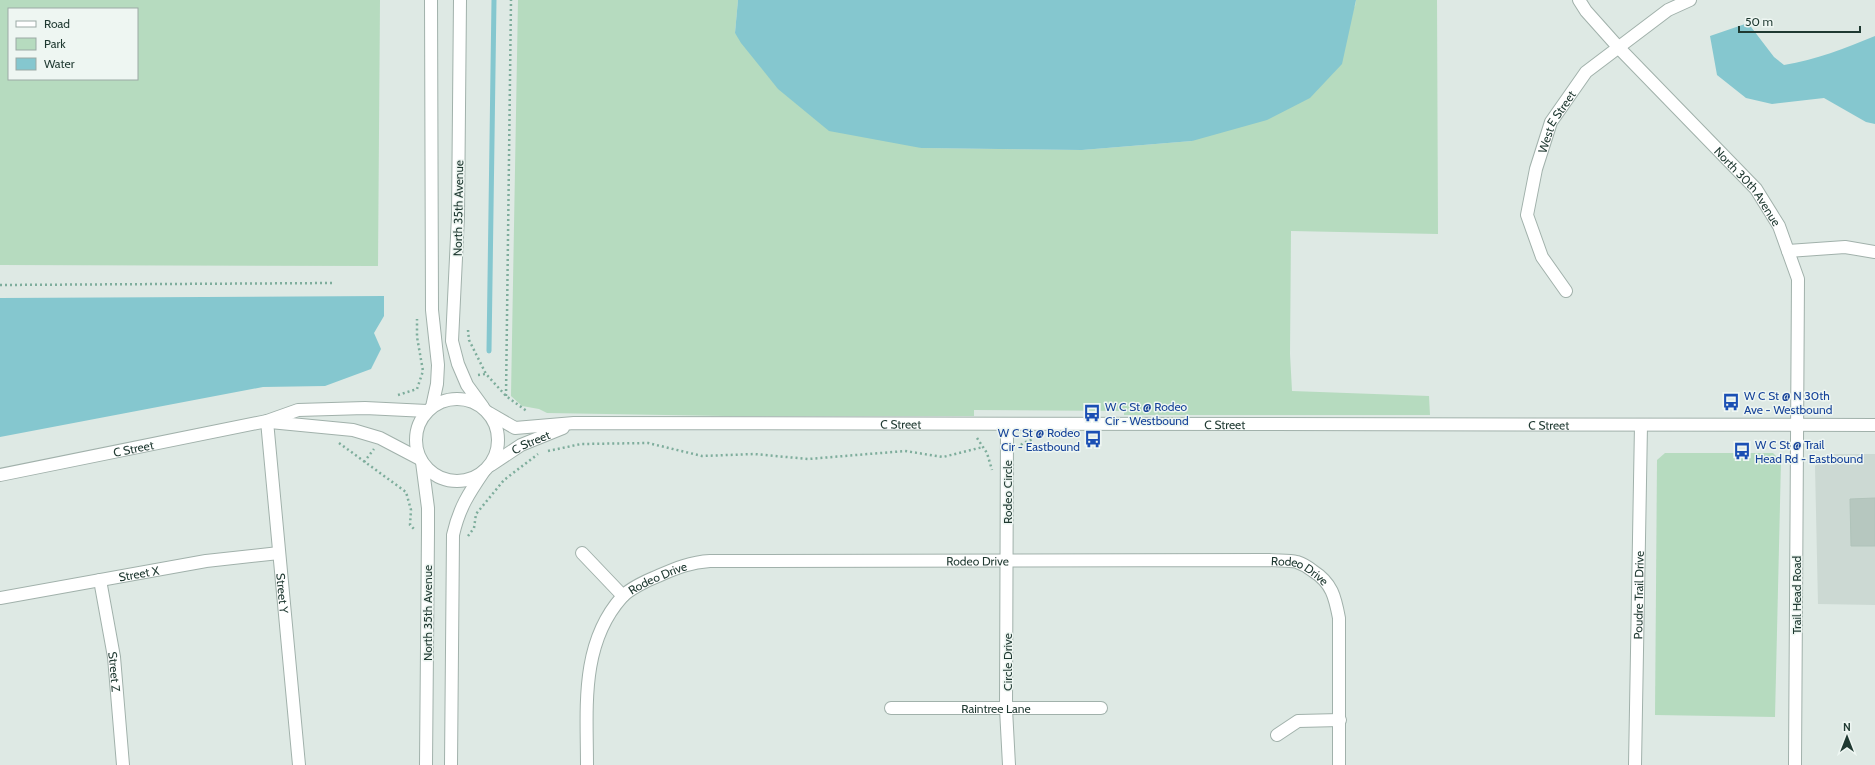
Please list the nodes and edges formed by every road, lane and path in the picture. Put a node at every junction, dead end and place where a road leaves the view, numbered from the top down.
1 (431, 0) edge
2 (460, 0) edge
3 (511, 0) edge
4 (1579, 0) edge
5 (1690, 0) edge
6 (1619, 48) junction
7 (1788, 251) junction
8 (1875, 252) edge
9 (335, 283) dead end
10 (0, 285) edge
11 (1566, 291) dead end
12 (417, 315) dead end
13 (467, 327) dead end
14 (486, 374) junction
15 (481, 375) dead end
16 (395, 396) dead end
17 (506, 396) junction
18 (430, 409) junction
19 (486, 410) junction
20 (533, 415) dead end
21 (267, 421) junction
22 (574, 423) junction
23 (1007, 425) junction
24 (1641, 425) junction
25 (1797, 425) junction
26 (1875, 425) edge
27 (333, 439) dead end
28 (1038, 439) dead end
29 (377, 445) dead end
30 (983, 447) dead end
31 (1018, 450) dead end
32 (547, 451) dead end
33 (540, 452) dead end
34 (421, 460) junction
35 (364, 462) junction
36 (487, 468) junction
37 (0, 475) edge
38 (410, 525) dead end
39 (474, 528) dead end
40 (279, 553) junction
41 (582, 553) dead end
42 (1007, 560) junction
43 (100, 580) junction
44 (623, 596) junction
45 (0, 598) edge
46 (891, 708) dead end
47 (1101, 708) dead end
48 (1006, 709) junction
49 (1340, 720) junction
50 (1277, 735) dead end
51 (123, 765) edge
52 (299, 765) edge
53 (426, 765) edge
54 (451, 765) edge
55 (587, 765) edge
56 (1009, 765) edge
57 (1340, 765) edge
58 (1635, 765) edge
59 (1795, 765) edge

1 - 18 street
2 - 19 street, North 35th Avenue
3 - 17 path
4 - 6 street, North 30th Avenue
5 - 6 street, West E Street
6 - 7 street, North 30th Avenue
6 - 11 street, West E Street
7 - 8 street
7 - 25 street, North 30th Avenue
9 - 10 path
12 - 16 path
13 - 14 path
14 - 15 path
14 - 17 path
17 - 20 path
18 - 19 street
18 - 21 street, C Street
18 - 34 street
19 - 22 street, C Street
19 - 36 street
21 - 34 street, C Street
21 - 37 street, C Street
21 - 40 street, Street Y
22 - 23 street, C Street
22 - 36 street, C Street
23 - 24 street, C Street
23 - 42 street, Rodeo Circle
24 - 25 street, C Street
24 - 58 street, Poudre Trail Drive
25 - 26 street, C Street
25 - 59 street, Trail Head Road
27 - 35 path
28 - 31 path
29 - 35 path
30 - 32 path
33 - 39 path
34 - 36 street
34 - 53 street, North 35th Avenue
35 - 38 path
36 - 54 street, North 35th Avenue
40 - 43 street, Street X
40 - 52 street, Street Y
41 - 44 street
42 - 44 street, Rodeo Drive
42 - 48 street, Circle Drive
42 - 49 street, Rodeo Drive
43 - 45 street, Street X
43 - 51 street, Street Z
44 - 55 street, Rodeo Drive
46 - 48 street, Raintree Lane
47 - 48 street, Raintree Lane
48 - 56 street, Circle Drive
49 - 50 street
49 - 57 street, Rodeo Drive

